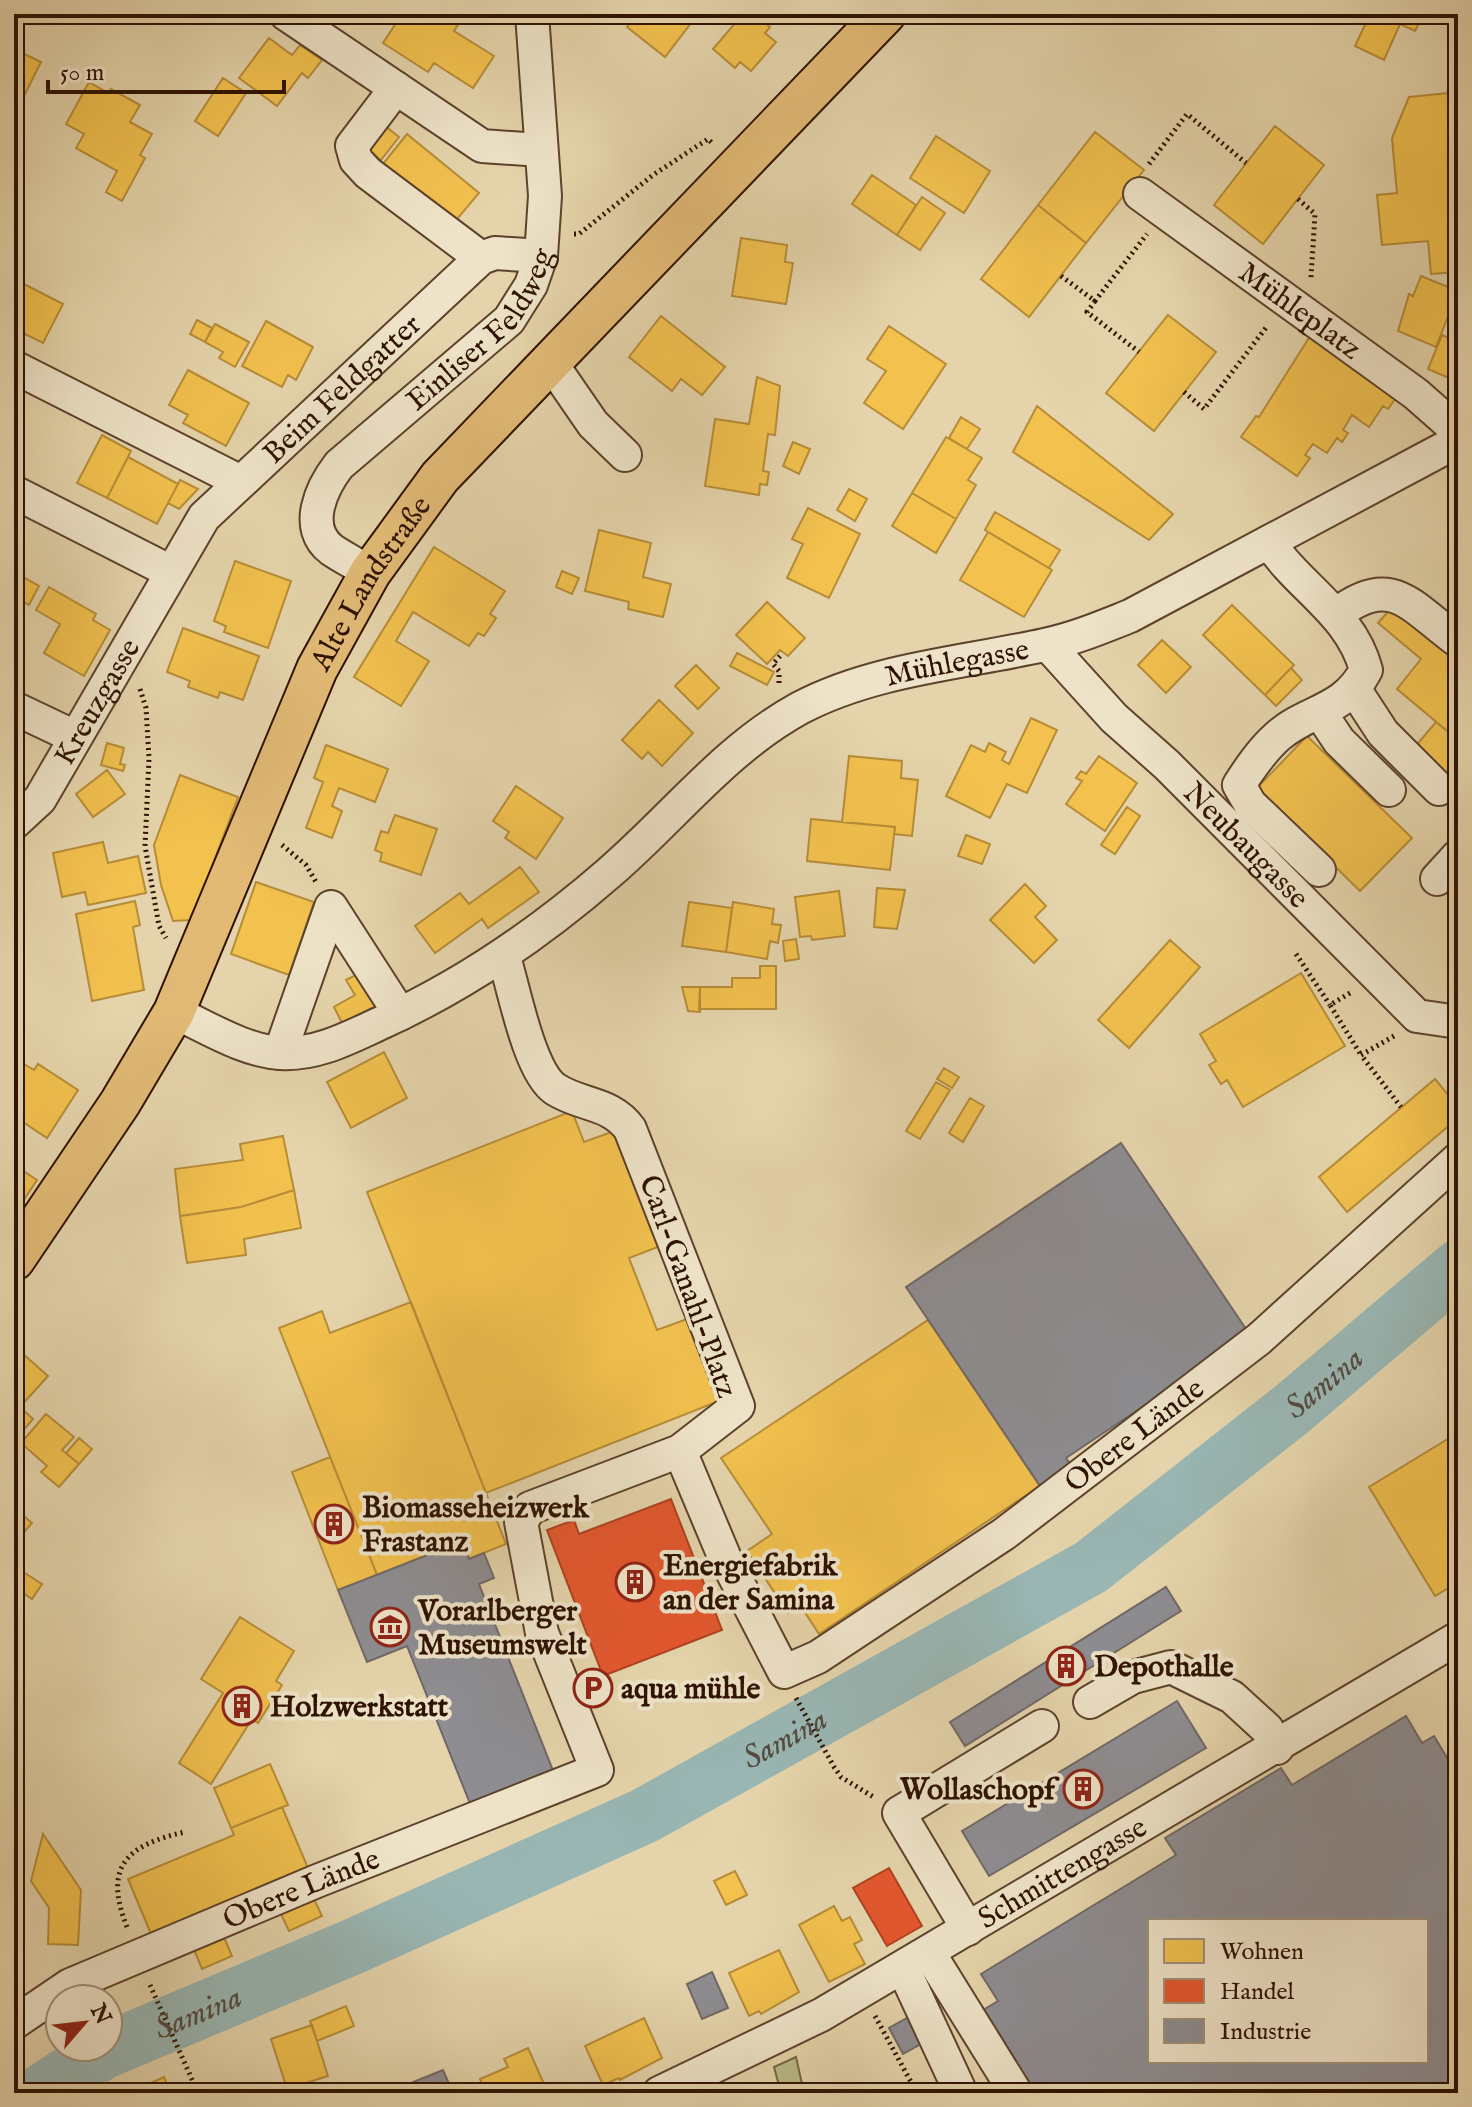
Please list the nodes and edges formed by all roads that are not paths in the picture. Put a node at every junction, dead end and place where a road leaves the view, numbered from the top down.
1 (286, 14) edge
2 (532, 14) edge
3 (885, 14) edge
4 (396, 88) junction
5 (540, 150) junction
6 (1152, 203) road end
7 (541, 256) junction
8 (481, 258) junction
9 (551, 363) junction
10 (14, 367) edge
11 (1458, 431) edge
12 (1458, 441) edge
13 (625, 455) dead end
14 (241, 482) junction
15 (14, 492) edge
16 (1280, 529) junction
17 (171, 572) junction
18 (370, 573) junction
19 (1337, 614) junction
20 (1458, 641) edge
21 (1048, 645) junction
22 (1355, 690) junction
23 (14, 708) edge
24 (1321, 714) junction
25 (75, 737) junction
26 (1439, 789) dead end
27 (1389, 790) dead end
28 (14, 823) edge
29 (1319, 870) dead end
30 (504, 957) junction
31 (183, 994) junction
32 (400, 1014) junction
33 (1458, 1022) edge
34 (280, 1053) junction
35 (1458, 1159) edge
36 (14, 1260) edge
37 (680, 1451) junction
38 (1458, 1638) edge
39 (1090, 1702) dead end
40 (1042, 1726) dead end
41 (1277, 1748) junction
42 (597, 1770) joint
43 (968, 1929) junction
44 (916, 1960) junction
45 (14, 2023) edge
46 (659, 2093) edge
47 (961, 2093) edge
48 (1016, 2093) edge

1 - 4 street
2 - 5 street, Einliser Feldweg
3 - 9 main road, Alte Landstraße
4 - 5 street
4 - 8 street
5 - 7 street, Einliser Feldweg
6 - 11 street, Mühleplatz
7 - 8 street
7 - 18 street, Einliser Feldweg
8 - 14 street, Beim Feldgatter
9 - 13 street
9 - 18 main road, Alte Landstraße
10 - 14 street
12 - 16 street, Mühlegasse
14 - 17 street, Beim Feldgatter
15 - 17 street
16 - 19 street
16 - 21 street, Mühlegasse
17 - 25 street, Kreuzgasse
18 - 31 main road, Alte Landstraße
19 - 20 street
19 - 22 street
21 - 30 street, Mühlegasse
21 - 33 street, Neubaugasse
22 - 24 street
22 - 26 street
23 - 25 street
24 - 27 street
24 - 29 street
25 - 28 street, Kreuzgasse
30 - 32 street, Mühlegasse
30 - 37 street, Carl-Ganahl-Platz
31 - 34 street, Mühlegasse
31 - 36 main road, Alte Landstraße
32 - 34 street, Mühlegasse
32 - 34 street
35 - 37 street, Obere Lände
37 - 42 street, Carl-Ganahl-Platz
38 - 41 street, Schmittengasse
39 - 41 street
40 - 43 street
41 - 43 street, Schmittengasse
42 - 45 street, Obere Lände
43 - 44 street, Schmittengasse
44 - 46 street, Schmittengasse
44 - 47 street
44 - 48 street

